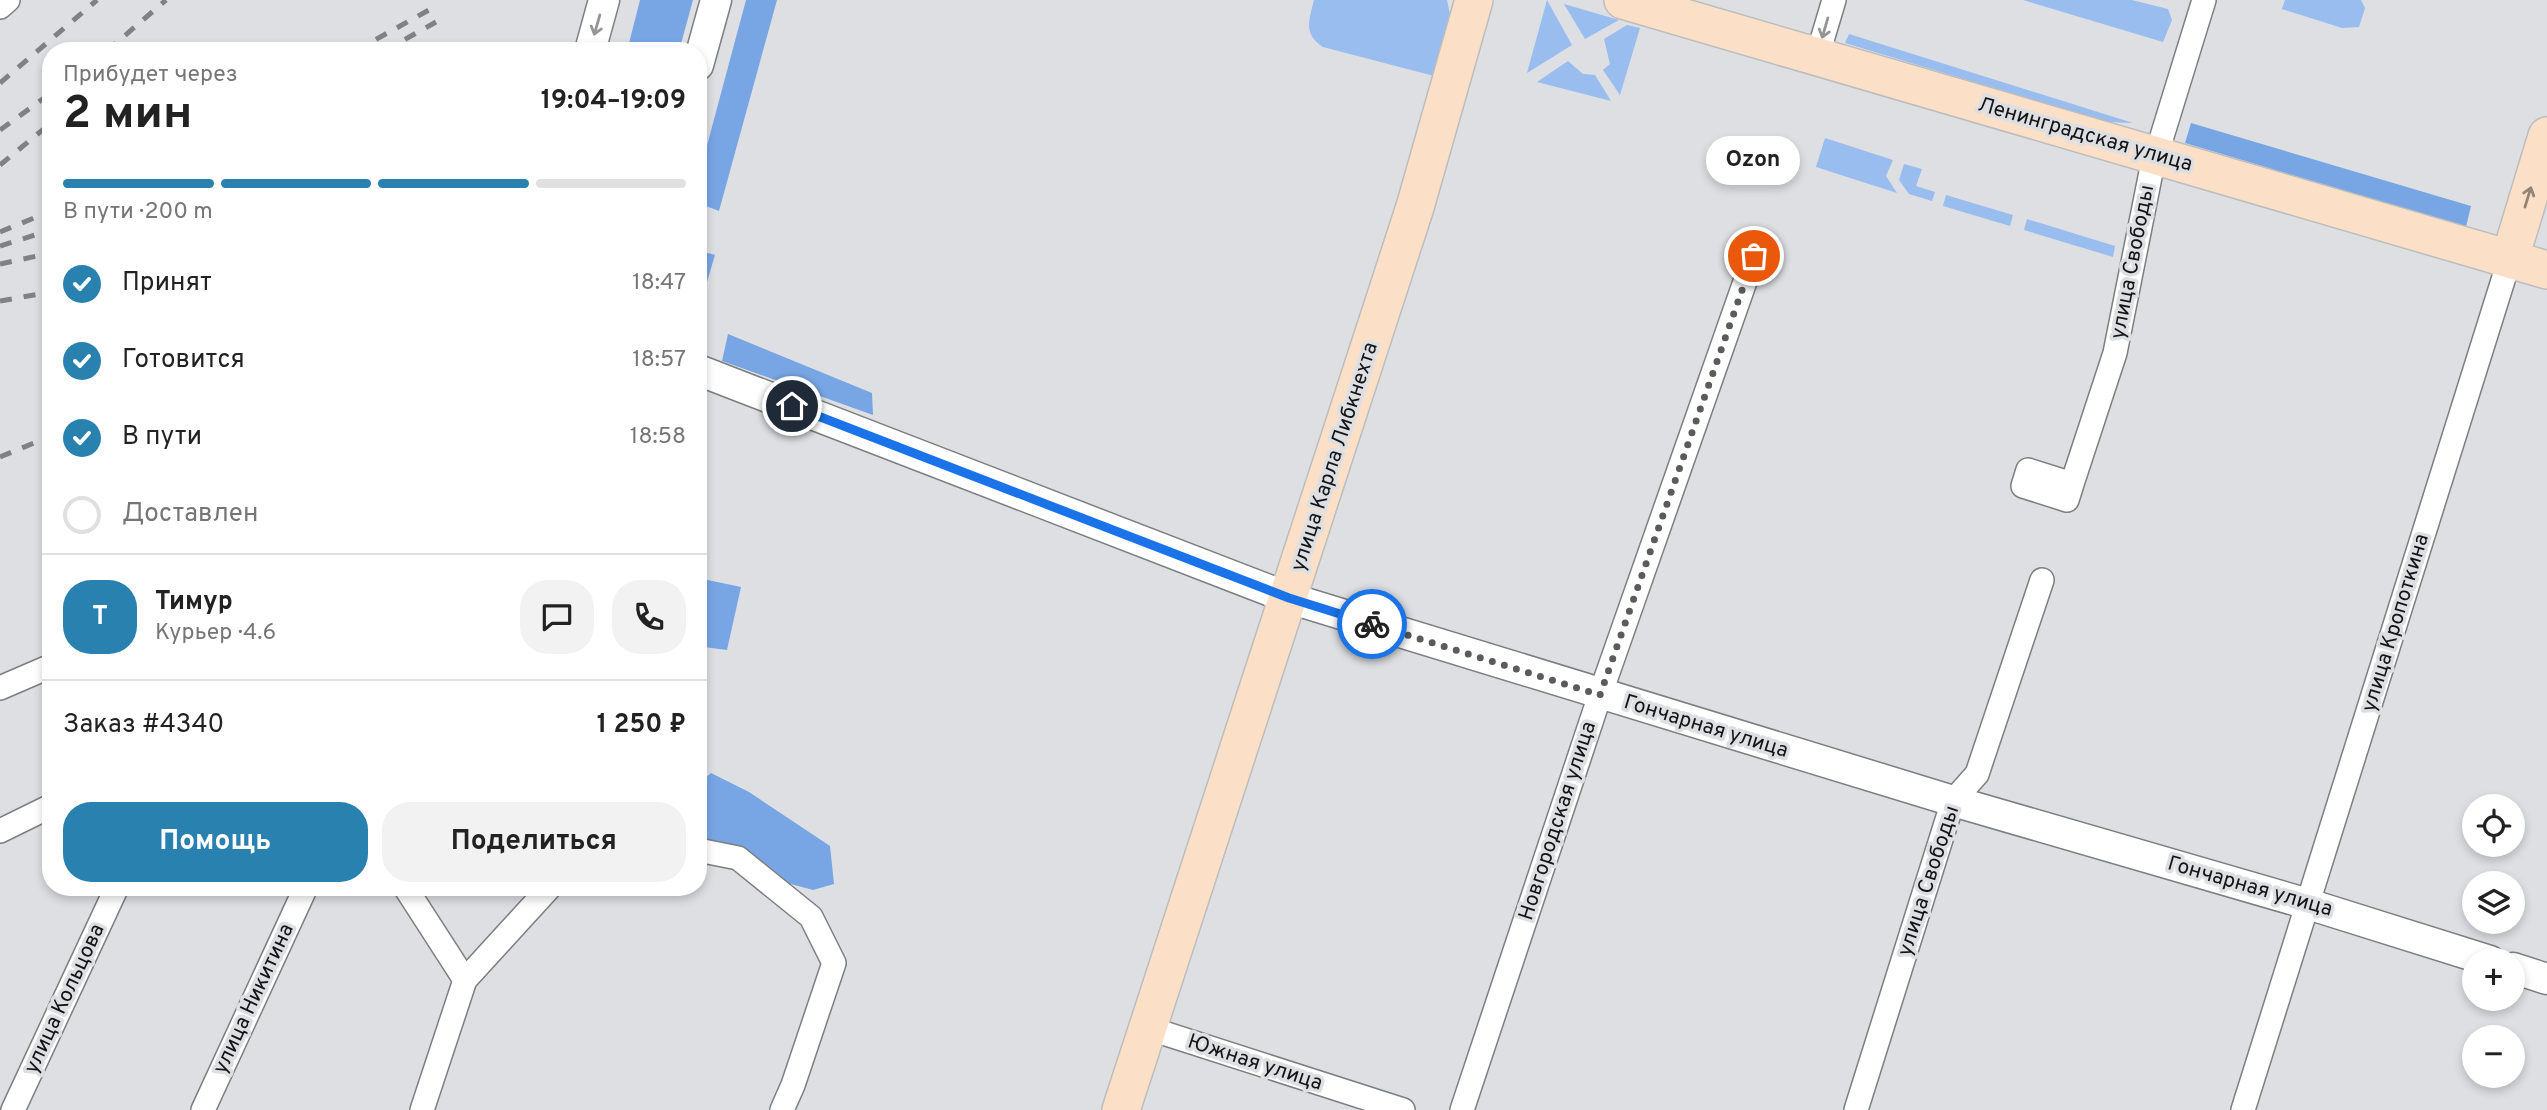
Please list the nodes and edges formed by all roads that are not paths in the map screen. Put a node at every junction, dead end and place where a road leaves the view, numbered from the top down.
1 (8, 0) edge
2 (604, 0) edge
3 (716, 0) edge
4 (1474, 0) edge
5 (1623, 0) edge
6 (1834, 0) edge
7 (2204, 0) edge
8 (0, 7) edge
9 (592, 42) edge
10 (704, 42) edge
11 (1817, 57) junction
12 (2547, 136) edge
13 (2155, 156) junction
14 (1754, 256) dead end
15 (2510, 258) junction
16 (2547, 270) edge
17 (707, 373) edge
18 (2072, 484) dead end
19 (2042, 580) dead end
20 (1289, 598) junction
21 (42, 670) edge
22 (0, 688) edge
23 (1600, 695) junction
24 (1953, 801) junction
25 (42, 810) edge
26 (0, 831) edge
27 (707, 851) edge
28 (113, 896) edge
29 (302, 896) edge
30 (410, 896) edge
31 (542, 896) edge
32 (2308, 904) junction
33 (2462, 952) edge
34 (2525, 972) edge
35 (2547, 979) edge
36 (465, 980) junction
37 (1148, 1028) junction
38 (13, 1110) edge
39 (203, 1110) edge
40 (422, 1110) edge
41 (782, 1110) edge
42 (1121, 1110) edge
43 (1403, 1110) edge
44 (1462, 1110) edge
45 (1856, 1110) edge
46 (2244, 1110) edge

1 - 8 street
2 -> 9 street
3 - 10 street
4 - 20 main road, улица Карла Либкнехта
5 - 11 main road, Ленинградская улица
6 -> 11 street
7 - 13 street, улица Свободы
11 - 13 main road, Ленинградская улица
15 -> 12 main road, улица Кропоткина
13 - 15 main road, Ленинградская улица
13 - 18 street, улица Свободы
14 - 23 street, Новгородская улица
15 - 16 main road, Ленинградская улица
15 - 32 street, улица Кропоткина
17 - 20 street, Гончарная улица
19 - 24 street, улица Свободы
20 - 23 street, Гончарная улица
20 - 37 main road, улица Карла Либкнехта
21 - 22 street
23 - 24 street, Гончарная улица
23 - 44 street, Новгородская улица
24 - 32 street, Гончарная улица
24 - 45 street, улица Свободы
25 - 26 street
27 - 41 street
28 - 38 street, улица Кольцова
29 - 39 street, улица Никитина
30 - 36 street
31 - 36 street
32 - 33 street, Гончарная улица
32 - 46 street, улица Кропоткина
34 - 35 street
36 - 40 street
37 - 42 main road, улица Карла Либкнехта
37 - 43 street, Южная улица

